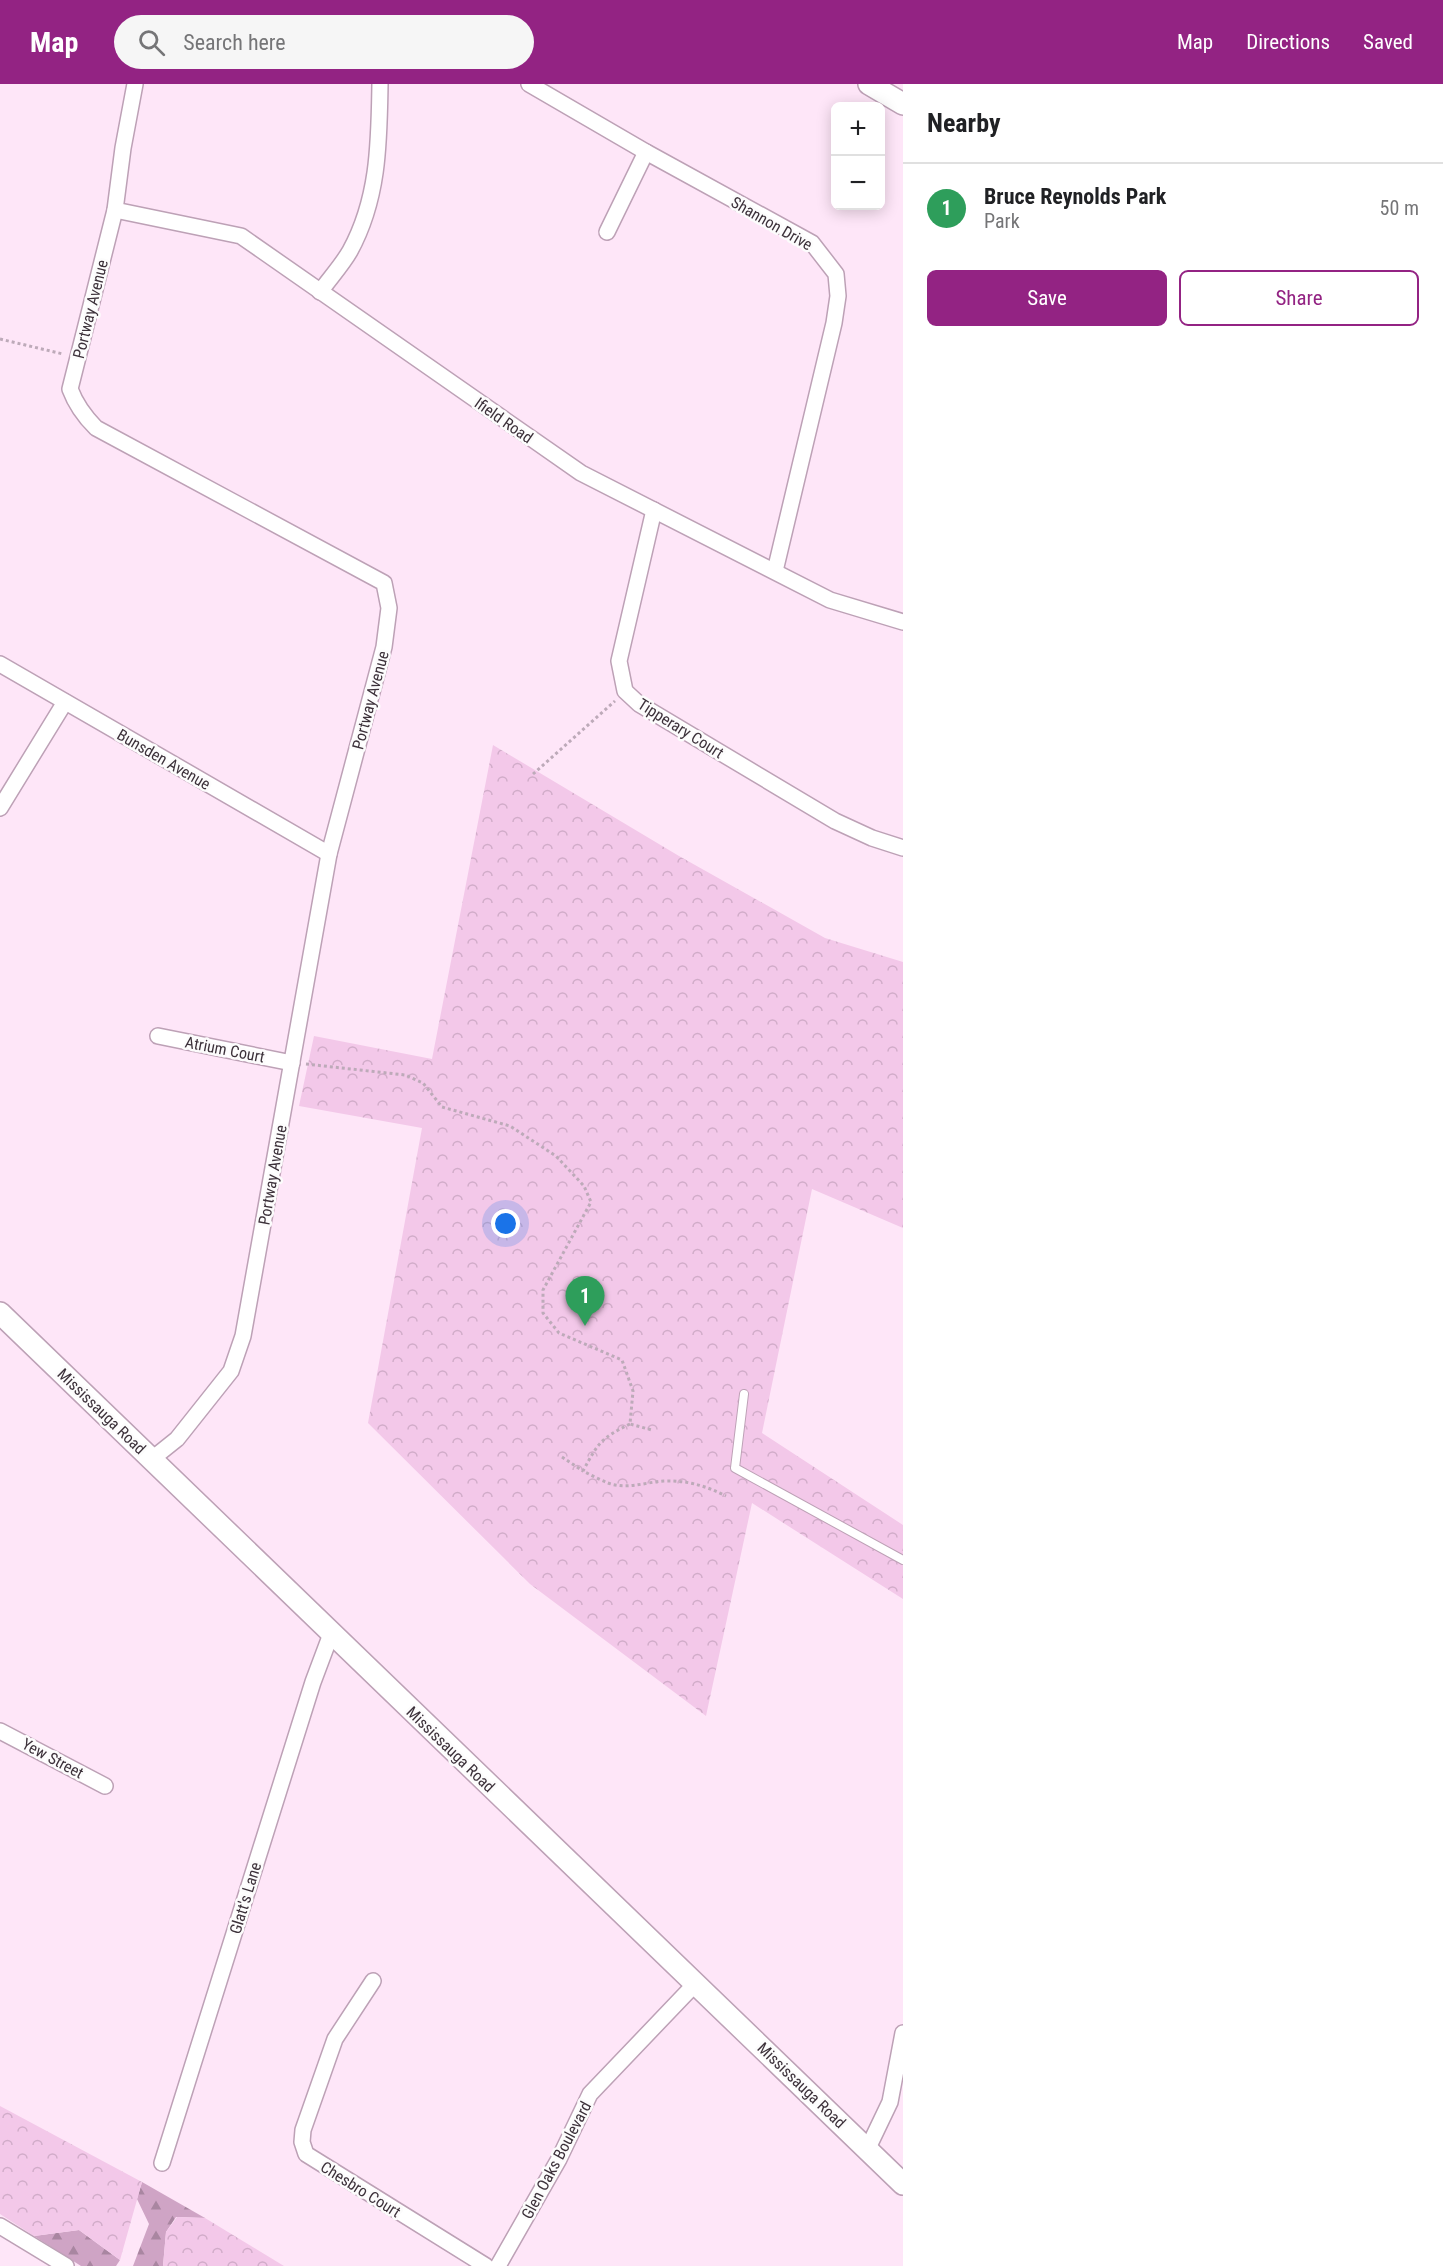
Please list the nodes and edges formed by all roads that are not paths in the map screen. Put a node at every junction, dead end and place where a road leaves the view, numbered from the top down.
1 (135, 84) edge
2 (380, 84) edge
3 (529, 84) edge
4 (869, 84) edge
5 (903, 104) edge
6 (646, 152) junction
7 (115, 210) junction
8 (607, 232) dead end
9 (320, 292) junction
10 (654, 510) junction
11 (775, 571) junction
12 (903, 622) edge
13 (0, 664) edge
14 (65, 702) junction
15 (0, 808) edge
16 (903, 848) edge
17 (329, 854) junction
18 (158, 1036) dead end
19 (292, 1063) junction
20 (0, 1313) edge
21 (744, 1394) dead end
22 (152, 1459) junction
23 (903, 1560) edge
24 (331, 1634) junction
25 (0, 1731) edge
26 (105, 1786) dead end
27 (373, 1981) dead end
28 (696, 1983) junction
29 (903, 2032) edge
30 (868, 2148) junction
31 (162, 2163) dead end
32 (903, 2184) edge
33 (0, 2226) edge
34 (66, 2266) edge
35 (486, 2266) edge
36 (498, 2266) edge

1 - 7 street, Portway Avenue
2 - 9 street
3 - 6 street, Shannon Drive
4 - 5 main road
6 - 8 street
6 - 11 street, Shannon Drive
7 - 9 street, Ifield Road
7 - 17 street, Portway Avenue
9 - 10 street, Ifield Road
10 - 11 street, Ifield Road
10 - 16 street, Tipperary Court
11 - 12 street, Ifield Road
13 - 14 street, Bunsden Avenue
14 - 15 street
14 - 17 street, Bunsden Avenue
17 - 19 street, Portway Avenue
18 - 19 street, Atrium Court
19 - 22 street, Portway Avenue
20 - 22 main road, Mississauga Road
21 - 23 lane
22 - 24 main road, Mississauga Road
24 - 28 main road, Mississauga Road
24 - 31 street, Glatt's Lane
25 - 26 street, Yew Street
27 - 35 street, Chesbro Court
28 - 30 main road, Mississauga Road
28 - 36 street, Glen Oaks Boulevard
29 - 30 street
30 - 32 main road, Mississauga Road
33 - 34 street

